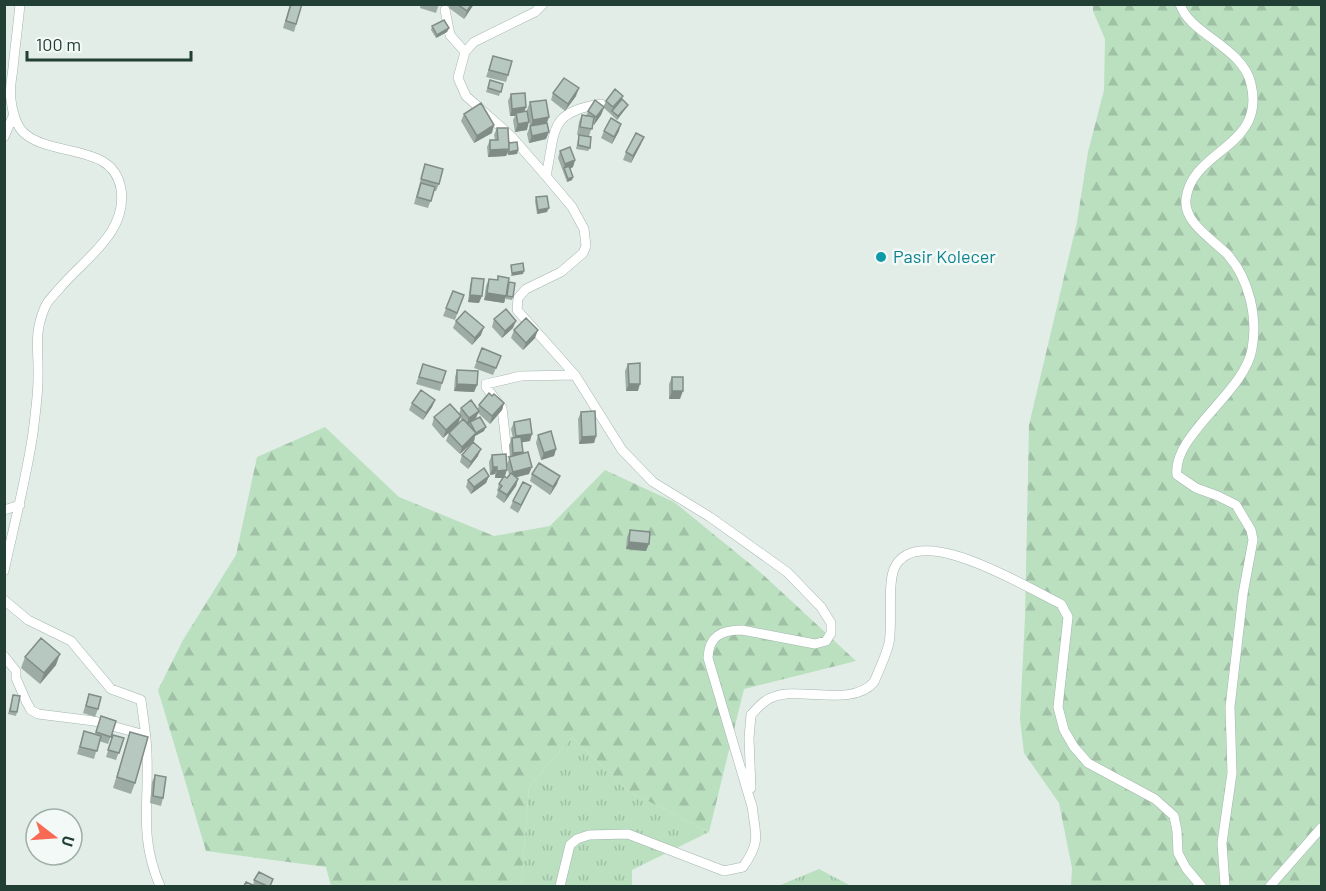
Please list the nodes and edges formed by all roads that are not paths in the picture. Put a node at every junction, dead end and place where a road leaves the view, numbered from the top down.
1 (20, 4) edge
2 (543, 4) edge
3 (1180, 4) edge
4 (445, 10) dead end
5 (465, 52) junction
6 (601, 104) edge
7 (14, 114) junction
8 (4, 136) edge
9 (546, 176) junction
10 (575, 375) junction
11 (507, 452) edge
12 (20, 505) junction
13 (4, 510) edge
14 (4, 571) edge
15 (4, 600) edge
16 (4, 656) edge
17 (145, 735) junction
18 (753, 810) junction
19 (1322, 827) edge
20 (160, 886) edge
21 (560, 886) edge
22 (1201, 886) edge
23 (1225, 886) edge
24 (1270, 886) edge

1 - 7 street
2 - 5 street
3 - 23 street
4 - 5 street
5 - 9 street
6 - 9 street
7 - 8 street
7 - 12 street
9 - 10 street
10 - 11 street
10 - 18 street
12 - 13 street
12 - 14 street
15 - 17 street
16 - 17 street
17 - 20 street
18 - 21 street
18 - 22 street
19 - 24 street

